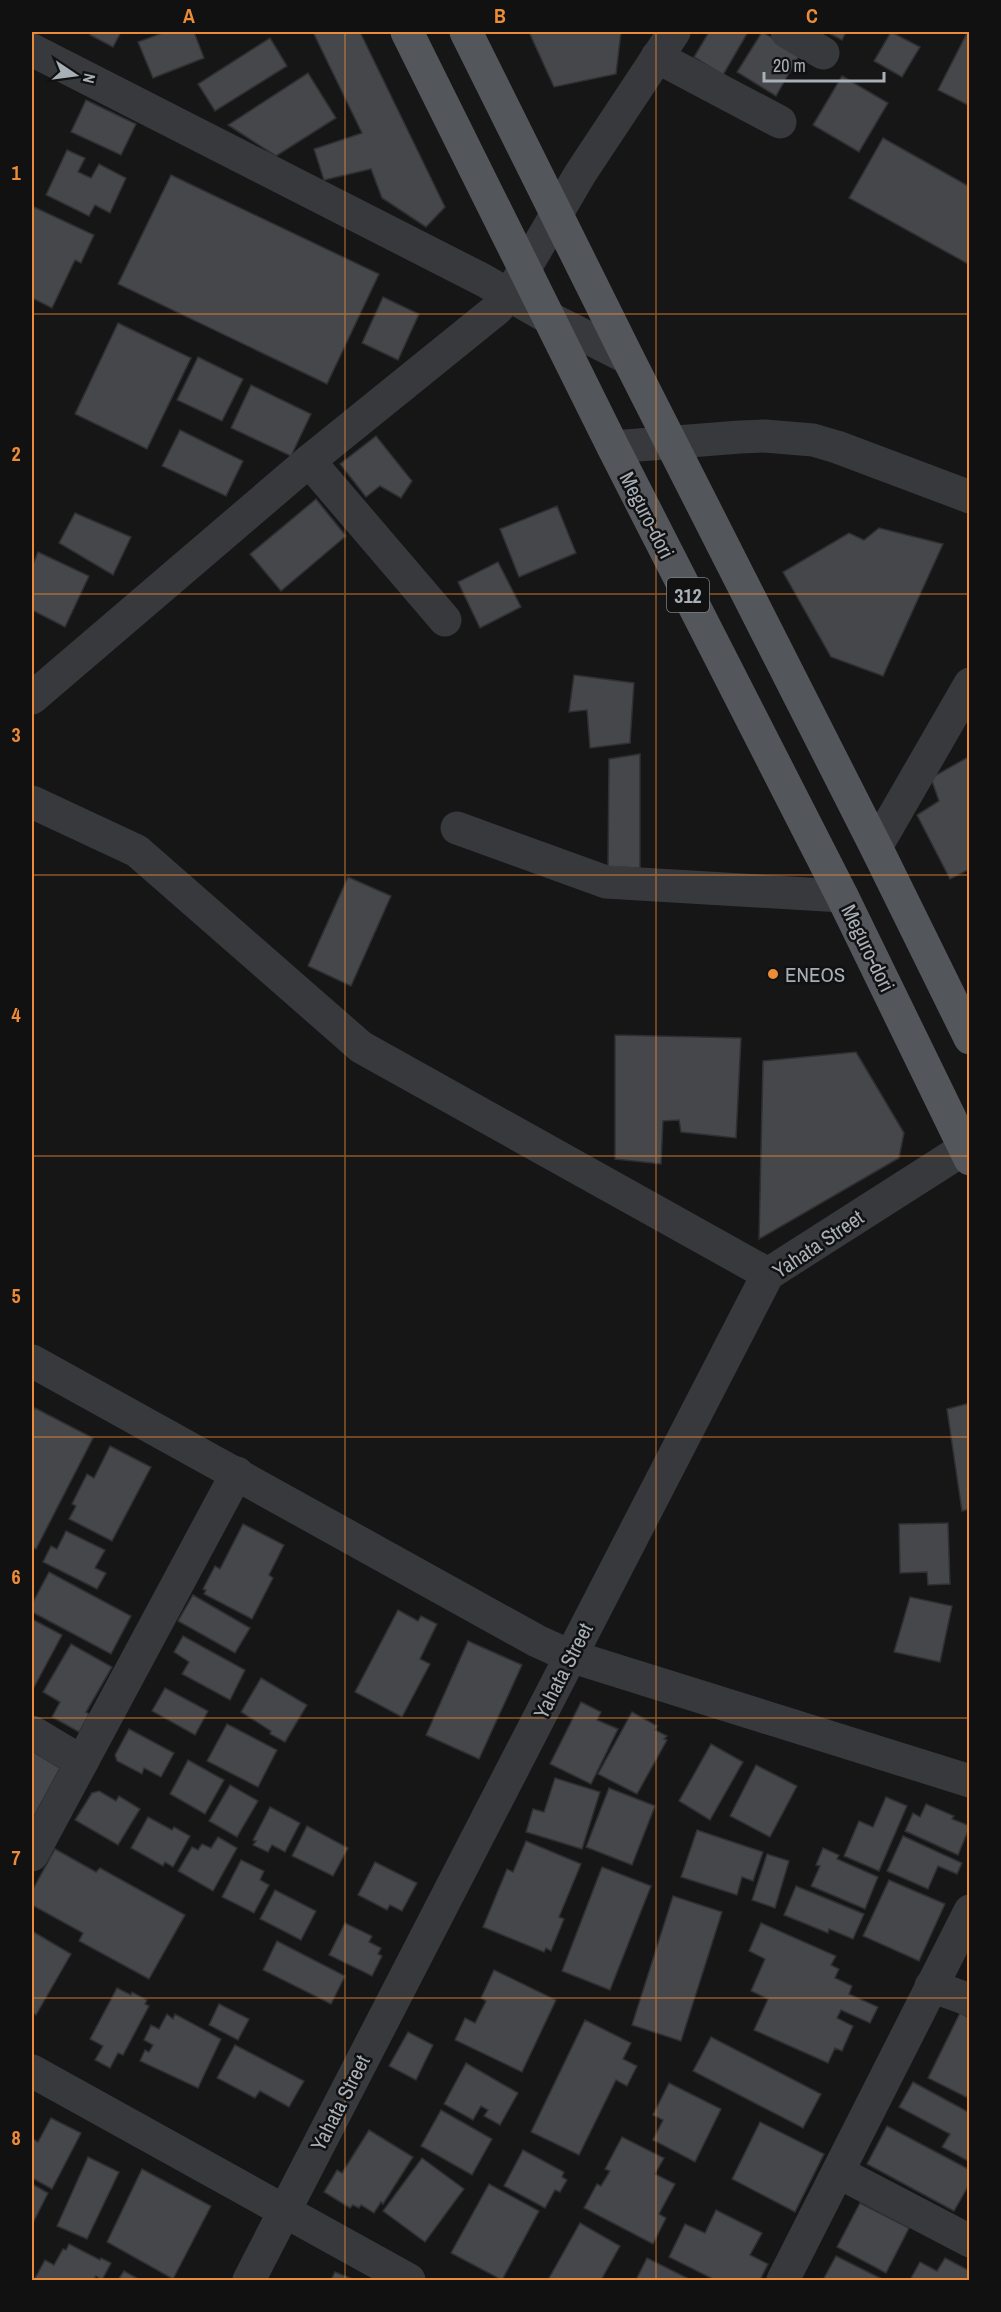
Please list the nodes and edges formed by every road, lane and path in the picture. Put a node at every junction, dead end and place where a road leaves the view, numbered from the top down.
1 (407, 32) edge
2 (466, 32) edge
3 (787, 32) edge
4 (666, 44) edge
5 (32, 50) edge
6 (823, 53) dead end
7 (780, 122) dead end
8 (557, 212) junction
9 (517, 281) junction
10 (549, 318) junction
11 (628, 358) junction
12 (671, 441) junction
13 (613, 447) junction
14 (309, 461) junction
15 (969, 497) edge
16 (445, 620) dead end
17 (969, 684) edge
18 (32, 698) edge
19 (32, 802) edge
20 (457, 828) dead end
21 (876, 847) junction
22 (842, 896) junction
23 (969, 1038) edge
24 (968, 1151) edge
25 (768, 1274) junction
26 (32, 1361) edge
27 (237, 1473) junction
28 (570, 1656) junction
29 (32, 1732) edge
30 (82, 1762) junction
31 (969, 1781) edge
32 (32, 1855) edge
33 (969, 1911) edge
34 (931, 1986) junction
35 (969, 2000) edge
36 (32, 2071) edge
37 (838, 2172) junction
38 (284, 2211) junction
39 (969, 2241) edge
40 (249, 2280) edge
41 (409, 2280) edge
42 (783, 2280) edge

1 - 9 main road, Meguro-dori / 312
2 - 8 main road, 312
3 - 6 street
4 - 7 street
4 - 8 street
5 - 9 street
8 - 9 street
8 - 11 main road, 312
9 - 10 main road, Meguro-dori / 312
9 - 14 street
10 - 11 street
10 - 13 main road, Meguro-dori / 312
11 - 12 main road, 312
12 - 13 street
12 - 15 street
12 - 21 main road, 312
13 - 22 main road, Meguro-dori / 312
14 - 16 street
14 - 18 street
17 - 21 street
19 - 25 street
20 - 22 street
21 - 23 main road, 312
22 - 24 main road, Meguro-dori / 312
24 - 25 street, Yahata Street
25 - 28 street, Yahata Street
26 - 27 street
27 - 28 street
27 - 30 street
28 - 31 street
28 - 38 street, Yahata Street
29 - 30 street
30 - 32 street
33 - 34 street
34 - 35 street
34 - 37 street
36 - 38 street
37 - 39 street
37 - 42 street
38 - 40 street, Yahata Street
38 - 41 street

